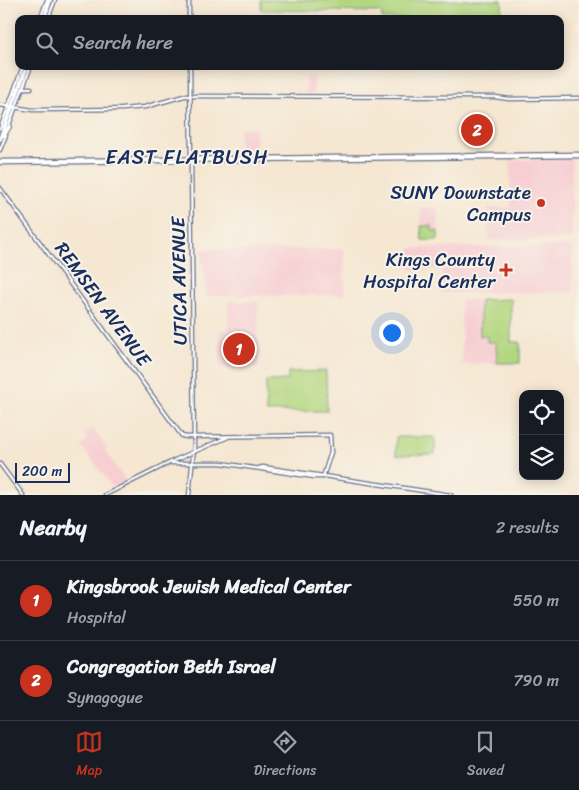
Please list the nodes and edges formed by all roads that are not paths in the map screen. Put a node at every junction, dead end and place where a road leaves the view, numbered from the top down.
1 (49, 0) edge
2 (55, 0) edge
3 (189, 0) edge
4 (50, 12) joint
5 (42, 15) edge
6 (47, 15) edge
7 (48, 15) edge
8 (189, 15) edge
9 (22, 70) edge
10 (27, 70) edge
11 (28, 70) edge
12 (190, 70) edge
13 (24, 76) junction
14 (18, 81) junction
15 (25, 82) joint
16 (23, 88) junction
17 (31, 88) dead end
18 (190, 96) junction
19 (579, 98) edge
20 (0, 105) edge
21 (12, 106) junction
22 (9, 127) junction
23 (2, 129) edge
24 (0, 138) edge
25 (0, 150) edge
26 (579, 156) edge
27 (191, 160) junction
28 (0, 162) edge
29 (0, 188) edge
30 (229, 436) junction
31 (194, 437) junction
32 (194, 452) junction
33 (194, 462) junction
34 (172, 463) junction
35 (0, 464) edge
36 (323, 477) junction
37 (23, 495) edge
38 (105, 495) edge
39 (189, 495) edge
40 (451, 495) edge

1 - 5 main road
1 - 6 main road
2 - 4 main road
3 - 8 main road
4 - 7 main road
9 - 14 main road
10 - 13 main road
11 - 15 main road
12 - 18 main road, UTICA AVENUE
13 - 14 main road
13 - 21 main road
14 - 21 main road
15 - 16 main road
16 - 17 main road
16 - 21 main road
18 - 19 main road
18 - 21 main road
18 - 27 main road, UTICA AVENUE
20 - 21 main road
21 - 22 main road
21 - 23 main road
22 - 24 main road
22 - 25 main road
23 - 24 main road
26 - 27 highway
27 - 28 highway
27 - 31 main road, UTICA AVENUE
29 - 31 main road, REMSEN AVENUE
30 - 31 main road
30 - 32 main road
30 - 36 main road
31 - 32 main road, UTICA AVENUE
32 - 33 main road, UTICA AVENUE
32 - 34 main road
33 - 34 main road
33 - 36 main road
33 - 39 main road, UTICA AVENUE
34 - 38 main road
35 - 37 main road
36 - 40 main road

